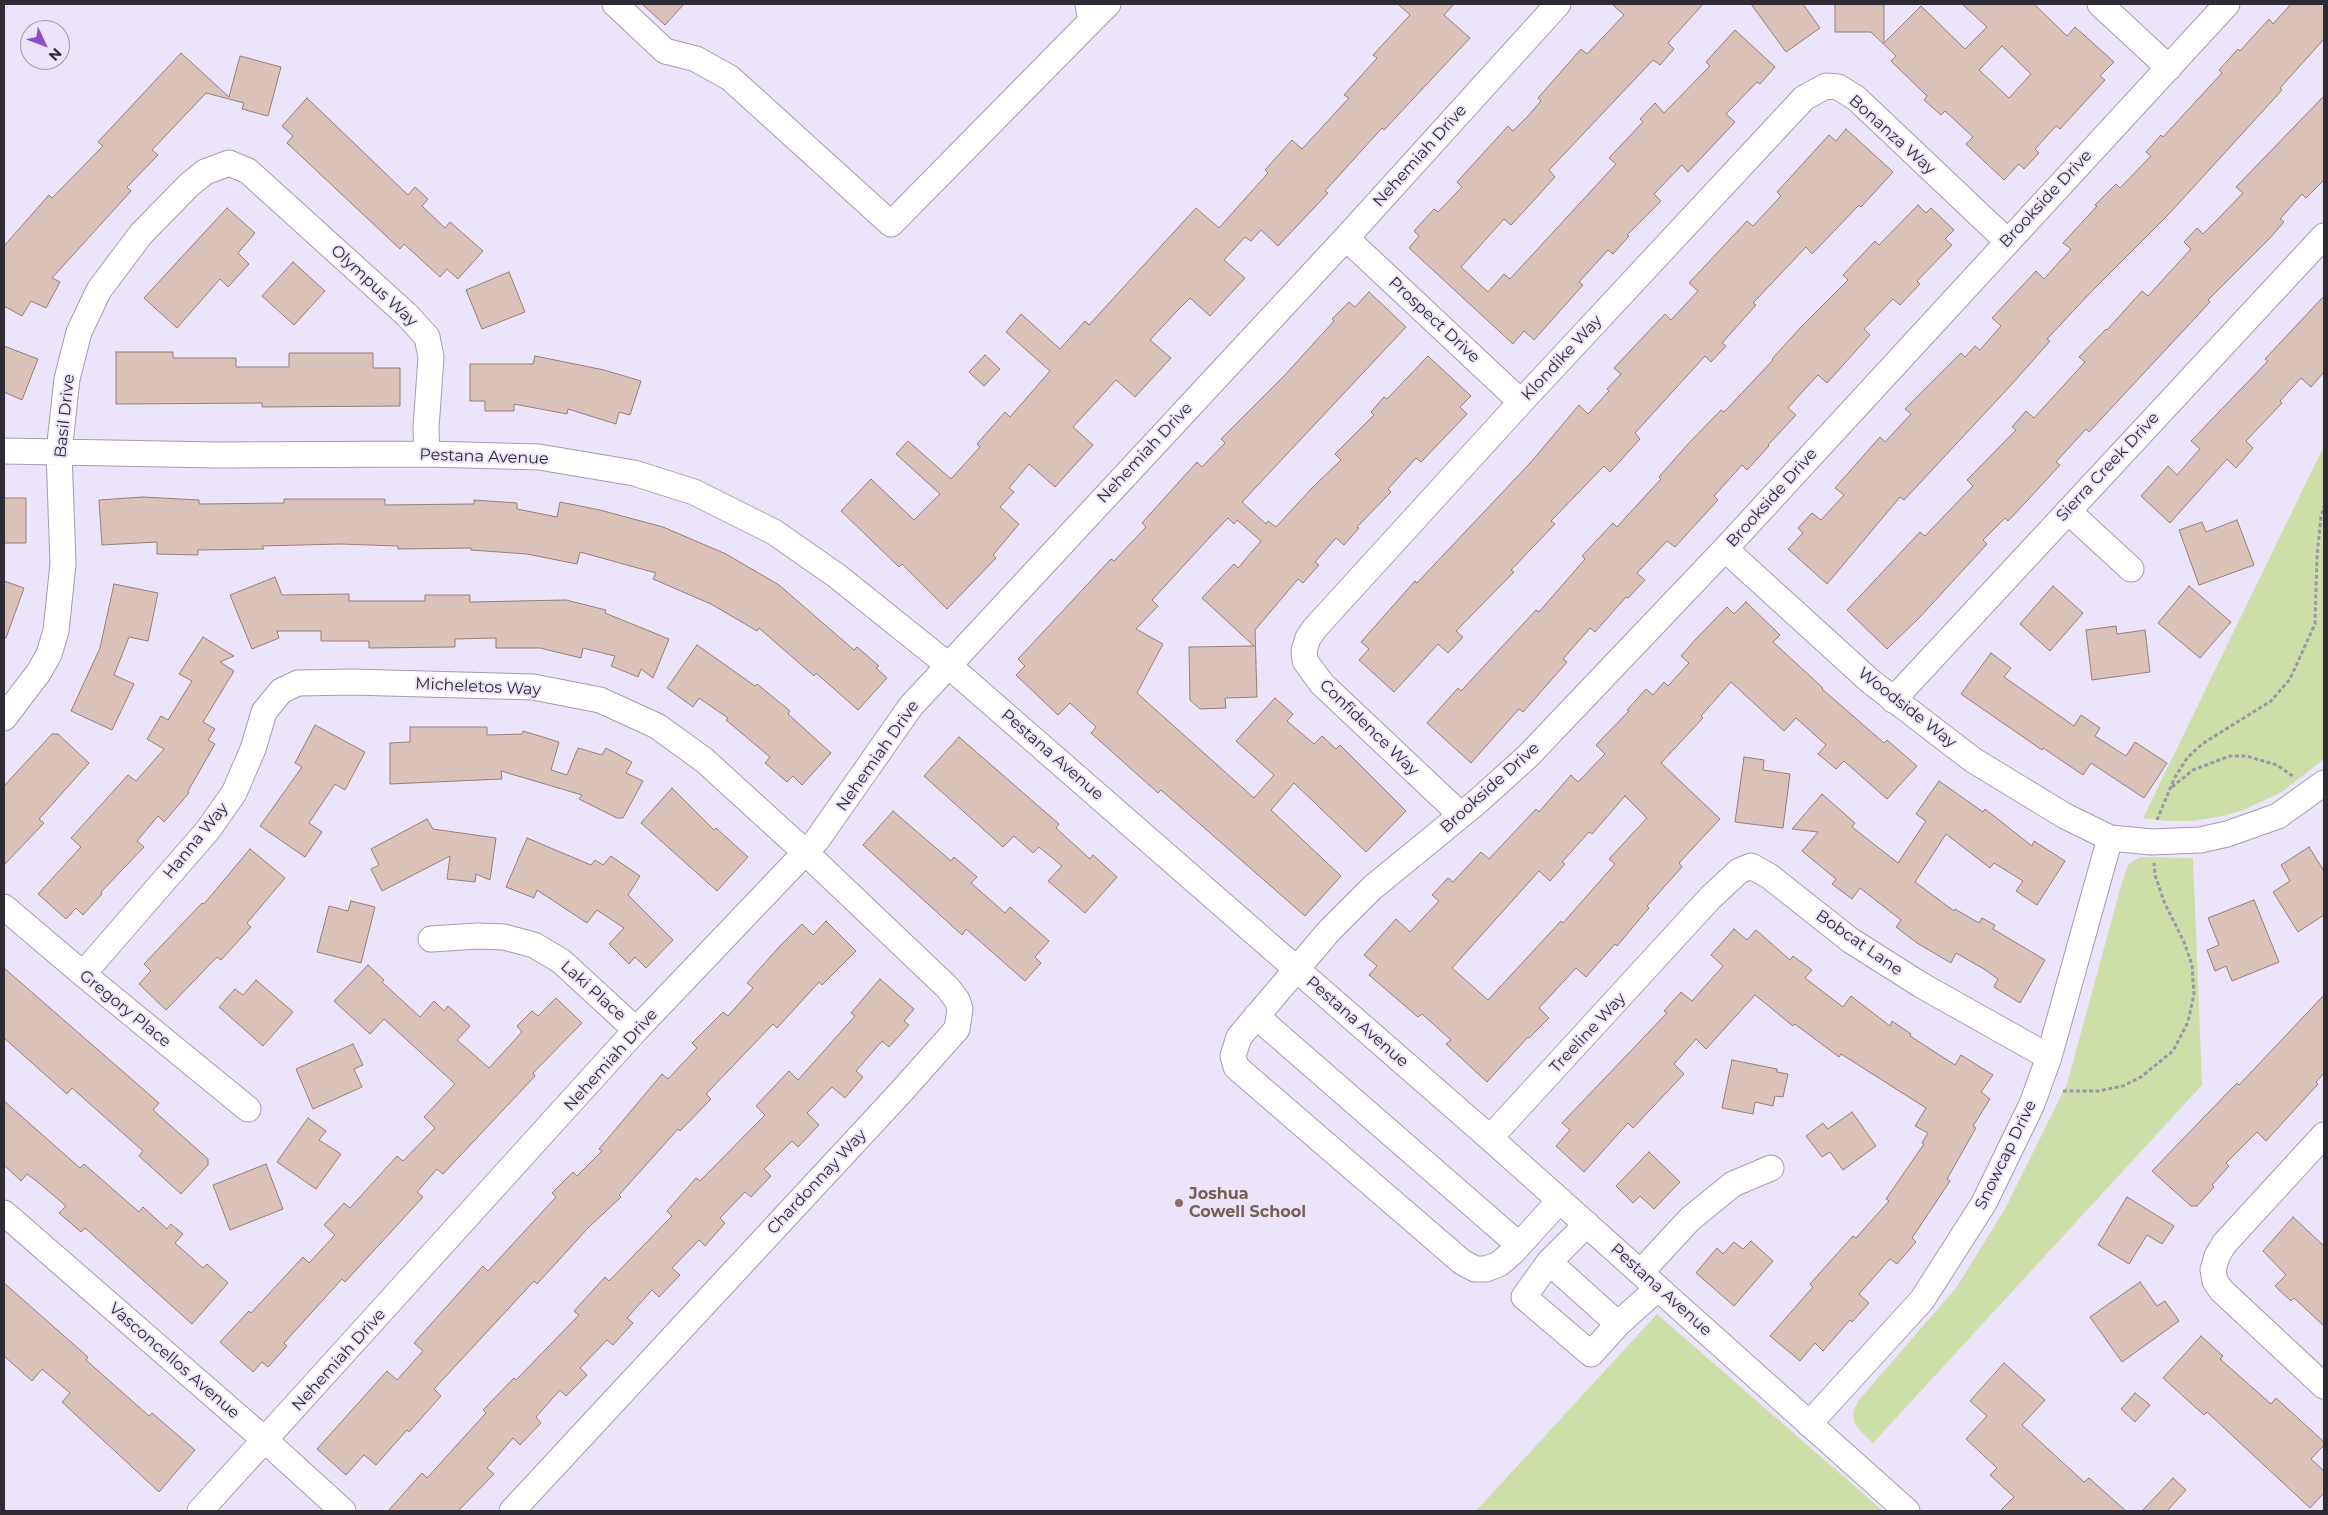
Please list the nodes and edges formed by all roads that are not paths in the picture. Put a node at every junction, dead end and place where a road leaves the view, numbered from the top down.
1 (615, 4) edge
2 (2100, 4) edge
3 (2227, 4) edge
4 (1547, 7) edge
5 (1096, 10) edge
6 (2169, 68) junction
7 (1772, 133) joint
8 (229, 163) joint
9 (2324, 236) edge
10 (1346, 238) junction
11 (2007, 241) junction
12 (1521, 402) junction
13 (4, 451) edge
14 (59, 452) junction
15 (427, 454) junction
16 (2068, 511) junction
17 (1726, 549) junction
18 (2131, 568) dead end
19 (1354, 585) joint
20 (948, 665) junction
21 (281, 692) joint
22 (1893, 700) junction
23 (4, 718) edge
24 (2324, 783) edge
25 (1461, 815) junction
26 (2110, 838) junction
27 (805, 852) junction
28 (4, 907) edge
29 (1685, 926) joint
30 (431, 939) dead end
31 (1296, 969) junction
32 (82, 974) junction
33 (1256, 1016) junction
34 (636, 1030) junction
35 (2050, 1057) junction
36 (248, 1109) dead end
37 (2324, 1135) edge
38 (1490, 1138) junction
39 (1771, 1168) dead end
40 (1560, 1200) junction
41 (4, 1214) edge
42 (1587, 1224) junction
43 (1520, 1245) junction
44 (1549, 1262) junction
45 (1649, 1280) junction
46 (1618, 1324) junction
47 (2324, 1386) edge
48 (1809, 1424) junction
49 (266, 1441) junction
50 (200, 1511) edge
51 (343, 1511) edge
52 (512, 1511) edge
53 (1907, 1511) edge

1 - 5 street
2 - 6 street
3 - 6 street, Brookside Drive
4 - 10 street, Nehemiah Drive
6 - 11 street, Brookside Drive
7 - 11 street, Bonanza Way
7 - 12 street, Klondike Way
8 - 14 street, Basil Drive
8 - 15 street, Olympus Way
9 - 16 street, Sierra Creek Drive
10 - 12 street, Prospect Drive
10 - 20 street, Nehemiah Drive
11 - 17 street, Brookside Drive
12 - 19 street, Klondike Way
13 - 14 street, Pestana Avenue
14 - 15 street, Pestana Avenue
14 - 23 street, Basil Drive
15 - 20 street, Pestana Avenue
16 - 18 street
16 - 22 street, Sierra Creek Drive
17 - 22 street, Woodside Way
17 - 25 street, Brookside Drive
19 - 25 street, Confidence Way
20 - 27 street, Nehemiah Drive
20 - 31 street, Pestana Avenue
21 - 27 street, Micheletos Way
21 - 32 street, Hanna Way
22 - 26 street, Woodside Way
24 - 26 street
25 - 31 street, Brookside Drive
26 - 35 street, Snowcap Drive
27 - 34 street, Nehemiah Drive
27 - 52 street, Chardonnay Way
28 - 32 street, Gregory Place
29 - 35 street, Bobcat Lane
29 - 38 street, Treeline Way
30 - 34 street, Laki Place
31 - 33 street, Brookside Drive
31 - 38 street, Pestana Avenue
32 - 36 street, Gregory Place
33 - 43 street
33 - 43 street, Brookside Drive
34 - 49 street, Nehemiah Drive
35 - 48 street, Snowcap Drive
37 - 47 street
38 - 40 street, Pestana Avenue
39 - 45 street
40 - 42 street, Pestana Avenue
40 - 43 street
41 - 49 street, Vasconcellos Avenue
42 - 44 street
42 - 45 street, Pestana Avenue
44 - 46 street
44 - 46 street
45 - 46 street
45 - 48 street, Pestana Avenue
48 - 53 street, Pestana Avenue
49 - 50 street, Nehemiah Drive
49 - 51 street, Vasconcellos Avenue

